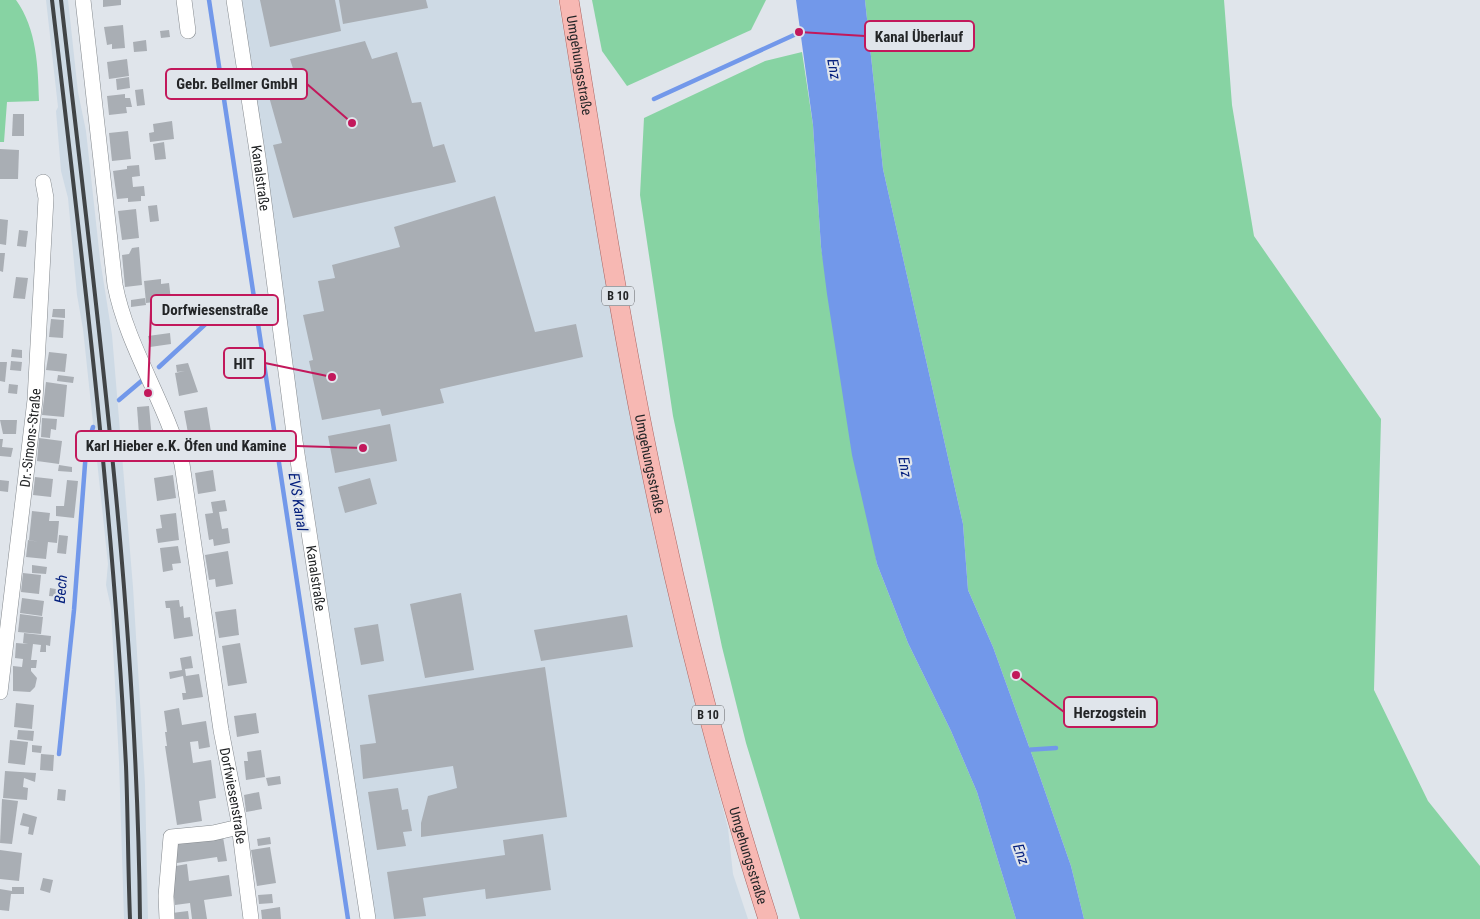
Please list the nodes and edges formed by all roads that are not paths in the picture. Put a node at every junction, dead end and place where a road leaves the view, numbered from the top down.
1 (83, 0) edge
2 (184, 0) edge
3 (234, 0) edge
4 (569, 0) edge
5 (188, 31) dead end
6 (43, 182) dead end
7 (0, 692) edge
8 (239, 827) junction
9 (167, 919) edge
10 (251, 919) edge
11 (368, 919) edge
12 (768, 919) edge

1 - 8 street, Dorfwiesenstraße
2 - 5 street
3 - 11 street, Kanalstraße
4 - 12 main road, Umgehungsstraße / B 10
6 - 7 street, Dr.-Simons-Straße
8 - 9 street
8 - 10 street, Dorfwiesenstraße

